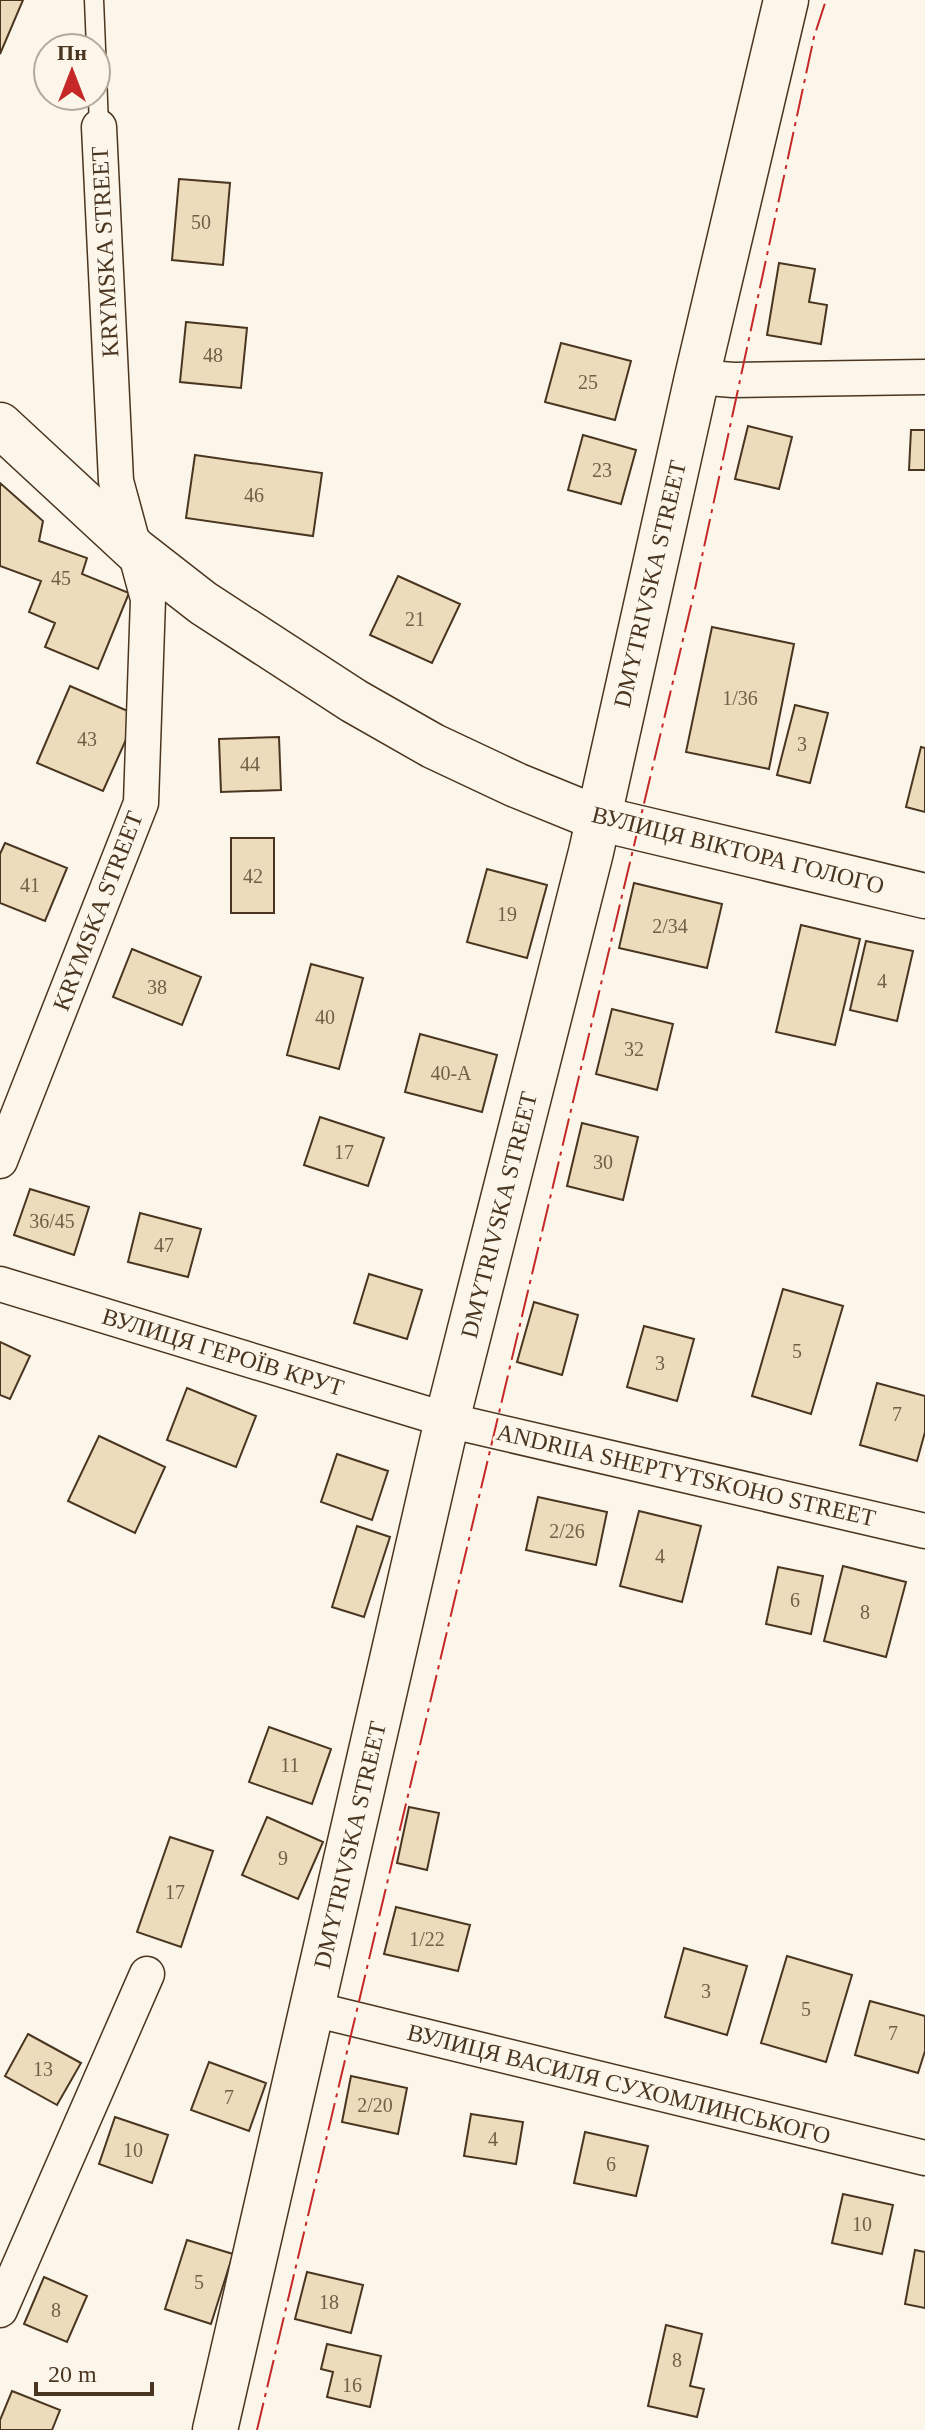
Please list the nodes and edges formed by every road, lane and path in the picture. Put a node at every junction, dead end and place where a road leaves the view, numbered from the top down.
1 (94, 0) edge
2 (786, 0) edge
3 (95, 32) edge
4 (98, 112) edge
5 (99, 127) joint
6 (697, 377) junction
7 (925, 377) edge
8 (0, 425) edge
9 (135, 550) junction
10 (597, 818) junction
11 (925, 896) edge
12 (0, 1161) edge
13 (0, 1284) edge
14 (447, 1420) junction
15 (925, 1531) edge
16 (147, 1974) dead end
17 (313, 2009) junction
18 (925, 2158) edge
19 (0, 2310) edge
20 (215, 2430) edge

1 - 3 lane
2 - 6 main road, DMYTRIVSKA STREET
4 - 5 lane
5 - 9 street, KRYMSKA STREET
6 - 7 street
6 - 10 main road, DMYTRIVSKA STREET
8 - 9 main road, ВУЛИЦЯ ВІКТОРА ГОЛОГО
9 - 10 main road, ВУЛИЦЯ ВІКТОРА ГОЛОГО
9 - 12 street, KRYMSKA STREET
10 - 11 main road, ВУЛИЦЯ ВІКТОРА ГОЛОГО
10 - 14 main road, DMYTRIVSKA STREET
13 - 14 street, ВУЛИЦЯ ГЕРОЇВ КРУТ
14 - 15 street, ANDRIIA SHEPTYTSKOHO STREET
14 - 17 main road, DMYTRIVSKA STREET
16 - 19 street
17 - 18 street, ВУЛИЦЯ ВАСИЛЯ СУХОМЛИНСЬКОГО
17 - 20 main road, DMYTRIVSKA STREET

